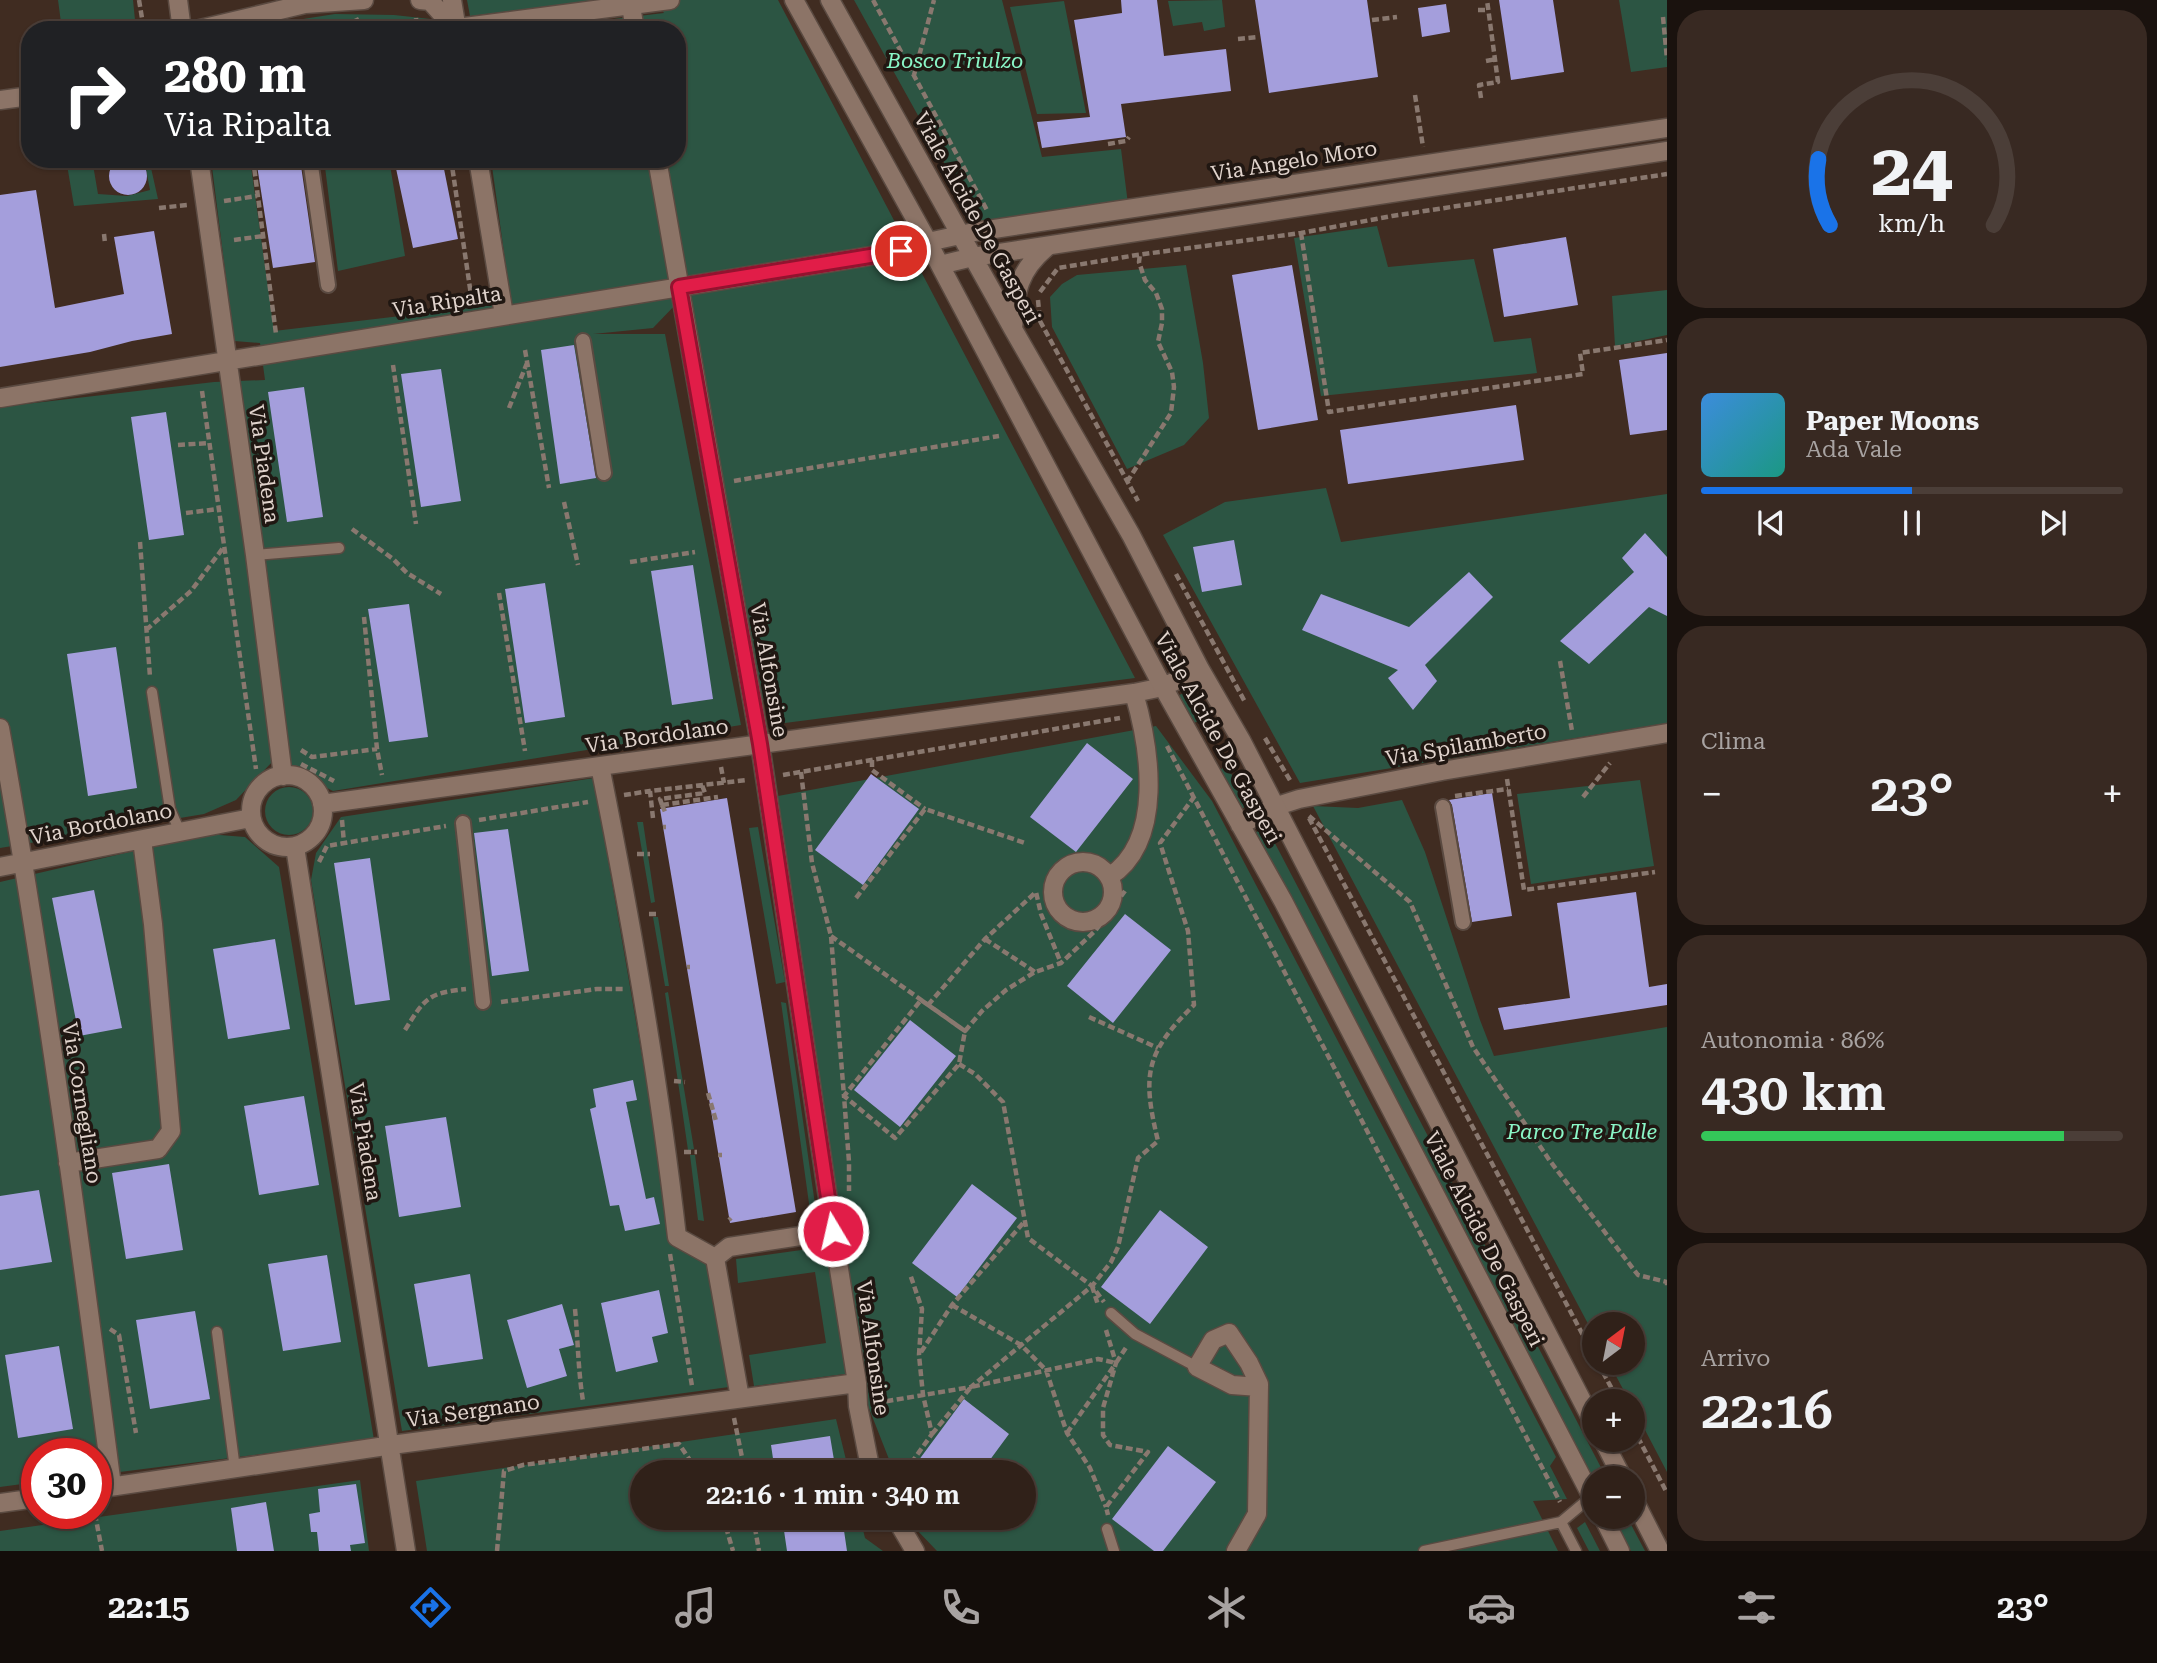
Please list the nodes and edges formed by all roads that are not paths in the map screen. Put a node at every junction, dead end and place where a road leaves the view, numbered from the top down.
1 (178, 0) edge
2 (363, 0) edge
3 (420, 0) edge
4 (452, 0) edge
5 (670, 0) edge
6 (794, 0) edge
7 (830, 0) edge
8 (631, 3) edge
9 (580, 7) edge
10 (181, 21) edge
11 (234, 21) edge
12 (449, 21) edge
13 (456, 21) edge
14 (502, 21) edge
15 (634, 21) edge
16 (21, 97) edge
17 (0, 100) edge
18 (1667, 128) edge
19 (1667, 151) edge
20 (200, 168) edge
21 (311, 168) edge
22 (479, 168) edge
23 (659, 168) edge
24 (960, 234) junction
25 (928, 242) junction
26 (1049, 246) junction
27 (901, 251) dead end
28 (973, 257) junction
29 (940, 265) junction
30 (328, 285) dead end
31 (679, 287) junction
32 (504, 316) junction
33 (1013, 330) junction
34 (583, 341) dead end
35 (227, 361) junction
36 (0, 398) edge
37 (604, 473) dead end
38 (339, 548) dead end
39 (255, 555) junction
40 (1200, 668) junction
41 (1163, 687) junction
42 (152, 692) road end
43 (1135, 693) junction
44 (0, 728) edge
45 (1667, 733) edge
46 (760, 744) junction
47 (600, 766) junction
48 (283, 776) junction
49 (1443, 802) road end
50 (322, 804) junction
51 (1274, 807) junction
52 (251, 818) junction
53 (463, 823) dead end
54 (1240, 825) junction
55 (180, 832) junction
56 (142, 840) junction
57 (295, 846) junction
58 (23, 863) junction
59 (0, 867) edge
60 (1109, 877) dead end
61 (1463, 922) dead end
62 (483, 1002) road end
63 (68, 1163) junction
64 (841, 1229) junction
65 (715, 1258) junction
66 (1111, 1313) road end
67 (217, 1332) dead end
68 (1197, 1367) junction
69 (857, 1383) junction
70 (1259, 1387) junction
71 (740, 1398) junction
72 (1582, 1401) edge
73 (100, 1438) edge
74 (391, 1445) junction
75 (869, 1460) edge
76 (235, 1469) junction
77 (1582, 1478) edge
78 (112, 1487) edge
79 (21, 1500) edge
80 (0, 1503) edge
81 (1582, 1507) edge
82 (1564, 1519) junction
83 (1645, 1522) edge
84 (1107, 1529) road end
85 (1609, 1529) edge
86 (903, 1530) edge
87 (406, 1551) edge
88 (915, 1551) edge
89 (1114, 1551) edge
90 (1236, 1551) edge
91 (1424, 1551) edge
92 (1576, 1551) edge
93 (1620, 1551) edge
94 (1660, 1551) edge

1 - 10 street
2 - 11 street
3 - 12 street
4 - 13 street
5 - 8 street
6 - 25 street, Viale Alcide De Gasperi
7 - 24 street, Viale Alcide De Gasperi
8 - 9 street
8 - 15 street
9 - 14 street
16 - 17 street
18 - 24 street, Via Angelo Moro
19 - 26 street
20 - 35 street, Via Piadena
21 - 30 street
22 - 32 street
23 - 31 street, Via Alfonsine
24 - 25 street, Via Angelo Moro
24 - 28 street, Viale Alcide De Gasperi
25 - 29 street, Viale Alcide De Gasperi
26 - 28 street
26 - 33 street
27 - 31 street, Via Ripalta
28 - 29 street
28 - 33 street, Viale Alcide De Gasperi
29 - 41 street, Viale Alcide De Gasperi
31 - 32 street, Via Ripalta
31 - 46 street, Via Alfonsine
32 - 35 street, Via Ripalta
33 - 40 street, Viale Alcide De Gasperi
34 - 37 street
35 - 36 street, Via Ripalta
35 - 39 street, Via Piadena
38 - 39 lane
39 - 48 street, Via Piadena
40 - 41 street, Via Bordolano
40 - 51 street, Viale Alcide De Gasperi
41 - 43 street, Via Bordolano
41 - 54 street, Viale Alcide De Gasperi
42 - 55 lane
43 - 46 street, Via Bordolano
43 - 60 street
44 - 58 street, Via Cornegliano
45 - 51 street, Via Spilamberto
46 - 47 street, Via Bordolano
46 - 64 street, Via Alfonsine
47 - 50 street, Via Bordolano
47 - 65 street
48 - 50 street
48 - 52 street
49 - 61 street
50 - 57 street
51 - 54 street, Via Spilamberto
51 - 72 street, Viale Alcide De Gasperi
52 - 55 street, Via Bordolano
52 - 57 street
53 - 62 street
54 - 77 street, Viale Alcide De Gasperi
55 - 56 street, Via Bordolano
56 - 58 street, Via Bordolano
56 - 63 street
57 - 74 street, Via Piadena
58 - 59 street, Via Bordolano
58 - 63 street, Via Cornegliano
63 - 73 street, Via Cornegliano
64 - 65 street
64 - 69 street, Via Alfonsine
65 - 71 street
66 - 68 lane
67 - 76 lane
68 - 70 street
68 - 70 street
69 - 71 street, Via Sergnano
69 - 75 street, Via Alfonsine
70 - 90 street
71 - 74 street, Via Sergnano
74 - 76 street, Via Sergnano
74 - 87 street, Via Piadena
76 - 78 street, Via Sergnano
79 - 80 street
81 - 82 lane
82 - 91 lane
82 - 92 lane
83 - 94 street
84 - 89 lane
85 - 93 street
86 - 88 street

